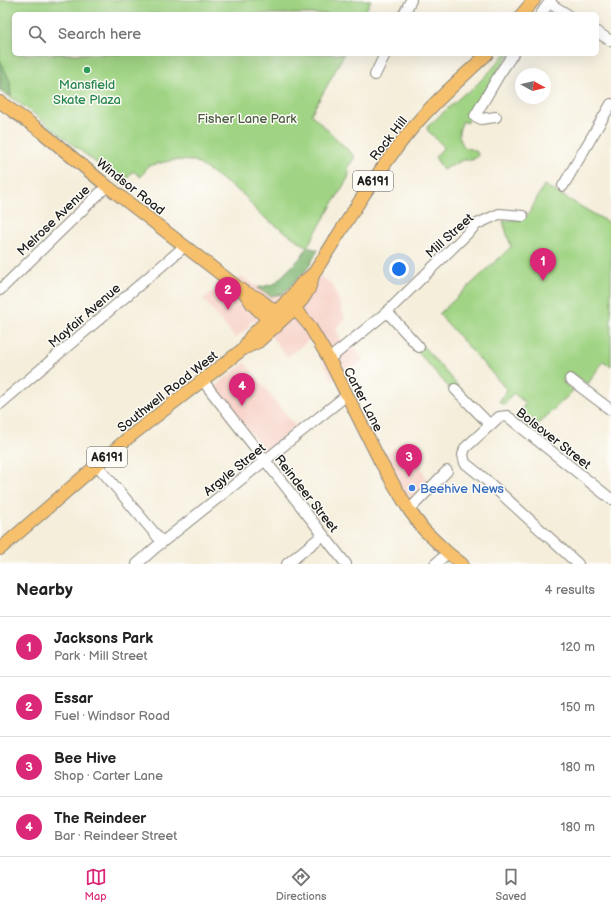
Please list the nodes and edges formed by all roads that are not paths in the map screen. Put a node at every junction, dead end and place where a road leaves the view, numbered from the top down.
1 (411, 0) edge
2 (534, 0) edge
3 (550, 1) edge
4 (405, 12) edge
5 (524, 12) edge
6 (542, 12) edge
7 (565, 12) edge
8 (599, 33) edge
9 (611, 41) edge
10 (384, 56) edge
11 (485, 56) edge
12 (512, 56) edge
13 (375, 75) dead end
14 (0, 102) edge
15 (611, 104) edge
16 (496, 117) dead end
17 (107, 186) junction
18 (563, 186) dead end
19 (523, 216) dead end
20 (185, 246) junction
21 (0, 290) edge
22 (290, 305) junction
23 (387, 312) junction
24 (276, 319) junction
25 (419, 347) dead end
26 (329, 359) junction
27 (570, 379) dead end
28 (203, 381) junction
29 (455, 389) dead end
30 (347, 395) junction
31 (0, 404) edge
32 (611, 410) edge
33 (490, 425) junction
34 (265, 460) junction
35 (97, 465) junction
36 (447, 471) dead end
37 (611, 499) edge
38 (409, 510) junction
39 (323, 535) junction
40 (162, 542) junction
41 (0, 549) edge
42 (448, 553) junction
43 (138, 564) edge
44 (287, 564) edge
45 (346, 564) edge
46 (435, 564) edge
47 (462, 564) edge
48 (578, 564) edge

1 - 4 street
2 - 5 main road
3 - 6 street
3 - 7 street
8 - 9 street
10 - 13 street
11 - 22 main road, Rock Hill / A6191
12 - 16 street
14 - 17 main road, Windsor Road
15 - 18 street
17 - 20 main road, Windsor Road
17 - 21 street, Melrose Avenue
19 - 23 street, Mill Street
20 - 24 main road, Windsor Road
20 - 31 street, Mayfair Avenue
22 - 24 main road, Rock Hill / A6191
22 - 26 main road, Carter Lane
23 - 25 street
23 - 26 street, Mill Street
24 - 28 main road, Southwell Road West / A6191
26 - 30 main road, Carter Lane
27 - 32 street
28 - 34 street, Reindeer Street
28 - 35 main road, Southwell Road West / A6191
29 - 33 street
30 - 34 street, Argyle Street
30 - 38 main road, Carter Lane
33 - 37 street, Bolsover Street
33 - 48 street
34 - 39 street, Reindeer Street
34 - 40 street, Argyle Street
35 - 40 street
35 - 41 main road, Southwell Road West / A6191
36 - 38 street
38 - 42 main road, Carter Lane
39 - 44 street
39 - 45 street, Reindeer Street
40 - 43 street, Argyle Street
42 - 46 street
42 - 47 main road, Carter Lane

